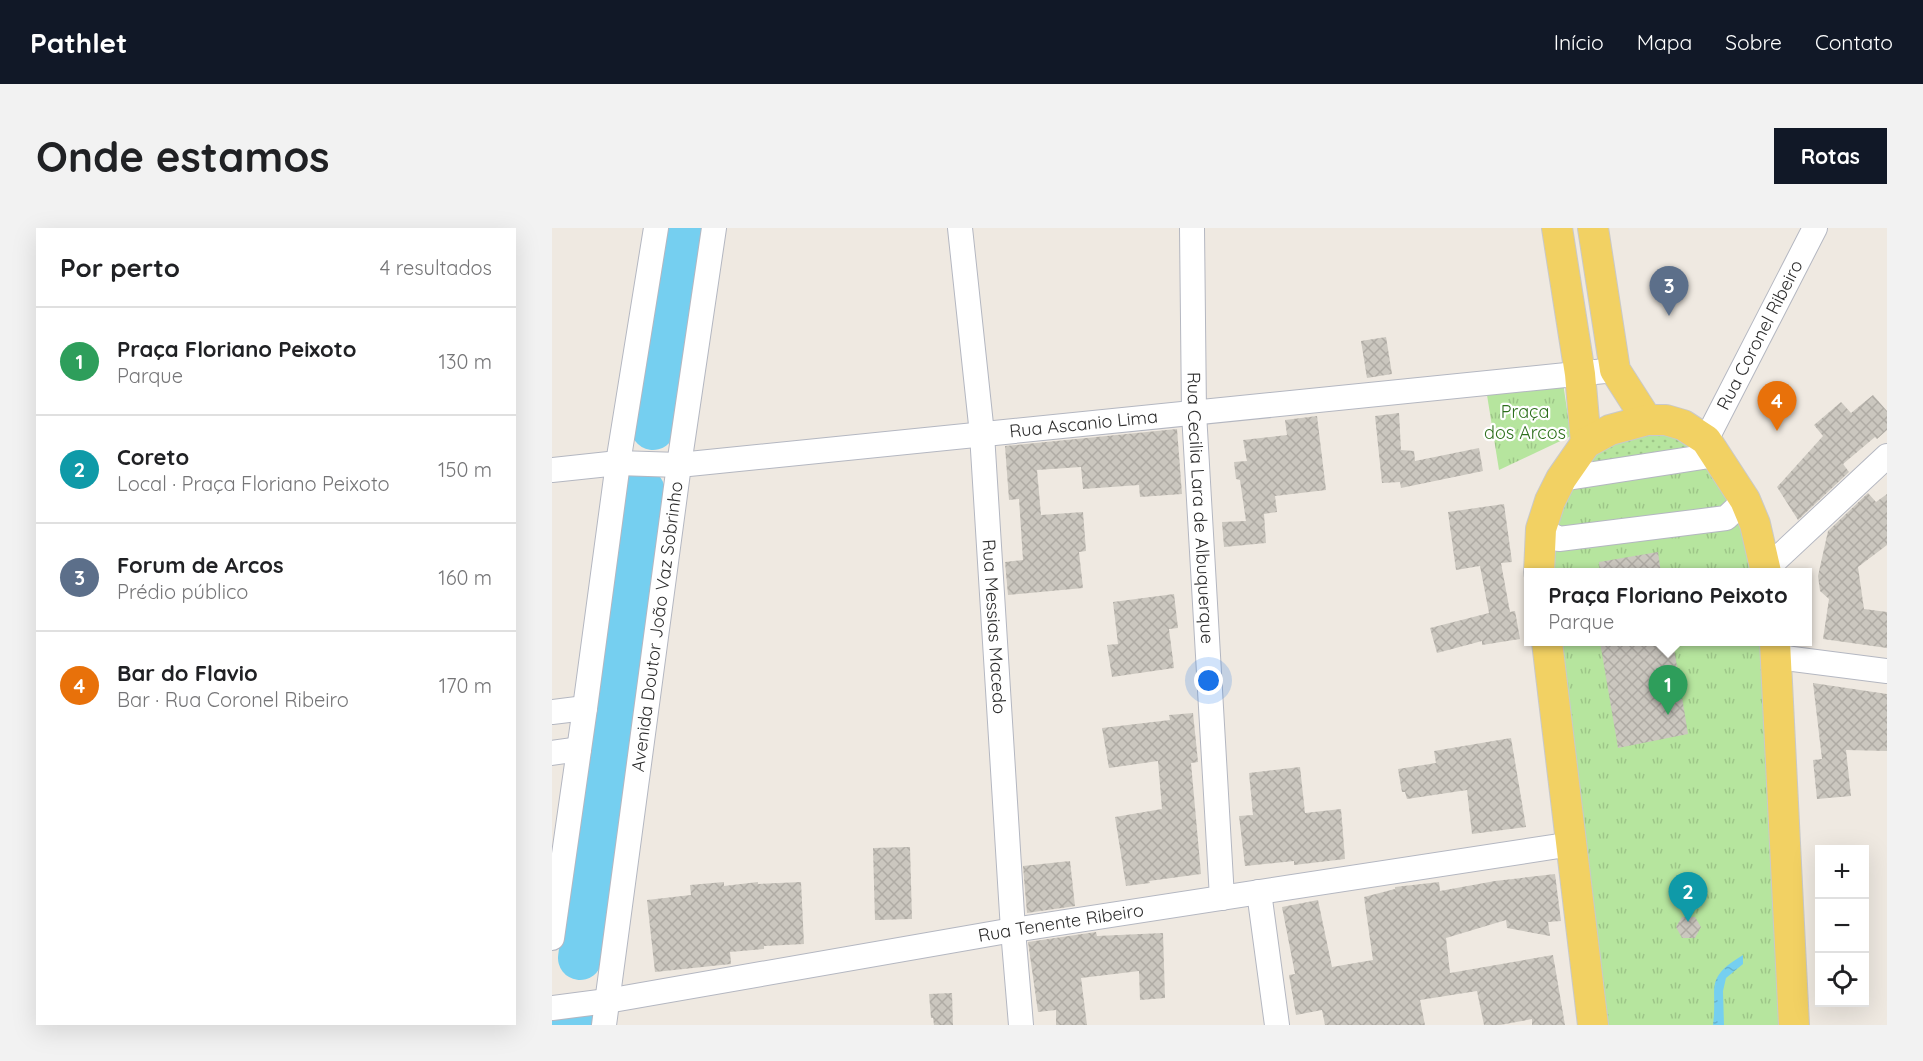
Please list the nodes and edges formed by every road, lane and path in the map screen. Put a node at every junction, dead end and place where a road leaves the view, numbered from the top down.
1 (656, 228) edge
2 (714, 228) edge
3 (960, 228) edge
4 (1192, 228) edge
5 (1557, 228) edge
6 (1593, 228) edge
7 (1815, 228) edge
8 (1615, 370) junction
9 (1580, 374) junction
10 (1194, 413) junction
11 (1647, 420) junction
12 (982, 434) junction
13 (1586, 444) junction
14 (1711, 448) junction
15 (1887, 456) edge
16 (618, 463) junction
17 (679, 465) junction
18 (552, 470) edge
19 (1561, 479) junction
20 (1745, 500) junction
21 (1541, 529) junction
22 (1539, 568) edge
23 (1765, 568) edge
24 (1769, 568) edge
25 (1547, 646) edge
26 (1776, 649) edge
27 (1887, 671) edge
28 (585, 708) junction
29 (552, 712) edge
30 (579, 749) junction
31 (552, 753) edge
32 (1572, 844) junction
33 (1259, 892) junction
34 (1222, 898) junction
35 (1013, 930) junction
36 (552, 938) edge
37 (607, 1001) junction
38 (552, 1008) edge
39 (604, 1025) edge
40 (1021, 1025) edge
41 (1277, 1025) edge
42 (1593, 1025) edge
43 (1794, 1025) edge

1 - 16 street
2 - 17 street, Avenida Doutor João Vaz Sobrinho
3 - 12 street, Rua Messias Macedo
4 - 10 street, Rua Cecilia Lara de Albuquerque
5 - 9 main road
6 - 8 main road
7 - 14 street, Rua Coronel Ribeiro
8 - 9 street, Rua Ascanio Lima
8 - 11 main road
9 - 10 street, Rua Ascanio Lima
9 - 13 main road
10 - 12 street, Rua Ascanio Lima
10 - 34 street, Rua Cecilia Lara de Albuquerque
11 - 13 main road
11 - 14 main road
12 - 17 street, Rua Ascanio Lima
12 - 35 street, Rua Messias Macedo
13 - 19 main road
14 - 19 street
14 - 20 main road
15 - 24 street
16 - 17 street, Rua Ascanio Lima
16 - 18 street, Rua Ascanio Lima
16 - 28 street
17 - 37 street, Avenida Doutor João Vaz Sobrinho
19 - 21 main road
20 - 21 street
20 - 23 main road
21 - 22 main road
25 - 32 main road
26 - 27 street
26 - 43 main road
28 - 29 street
28 - 30 street
30 - 31 street
30 - 36 street
32 - 33 street, Rua Tenente Ribeiro
32 - 42 main road
33 - 34 street, Rua Tenente Ribeiro
33 - 41 street
34 - 35 street, Rua Tenente Ribeiro
35 - 37 street, Rua Tenente Ribeiro
35 - 40 street, Rua Messias Macedo
37 - 38 street, Rua Tenente Ribeiro
37 - 39 street, Avenida Doutor João Vaz Sobrinho

